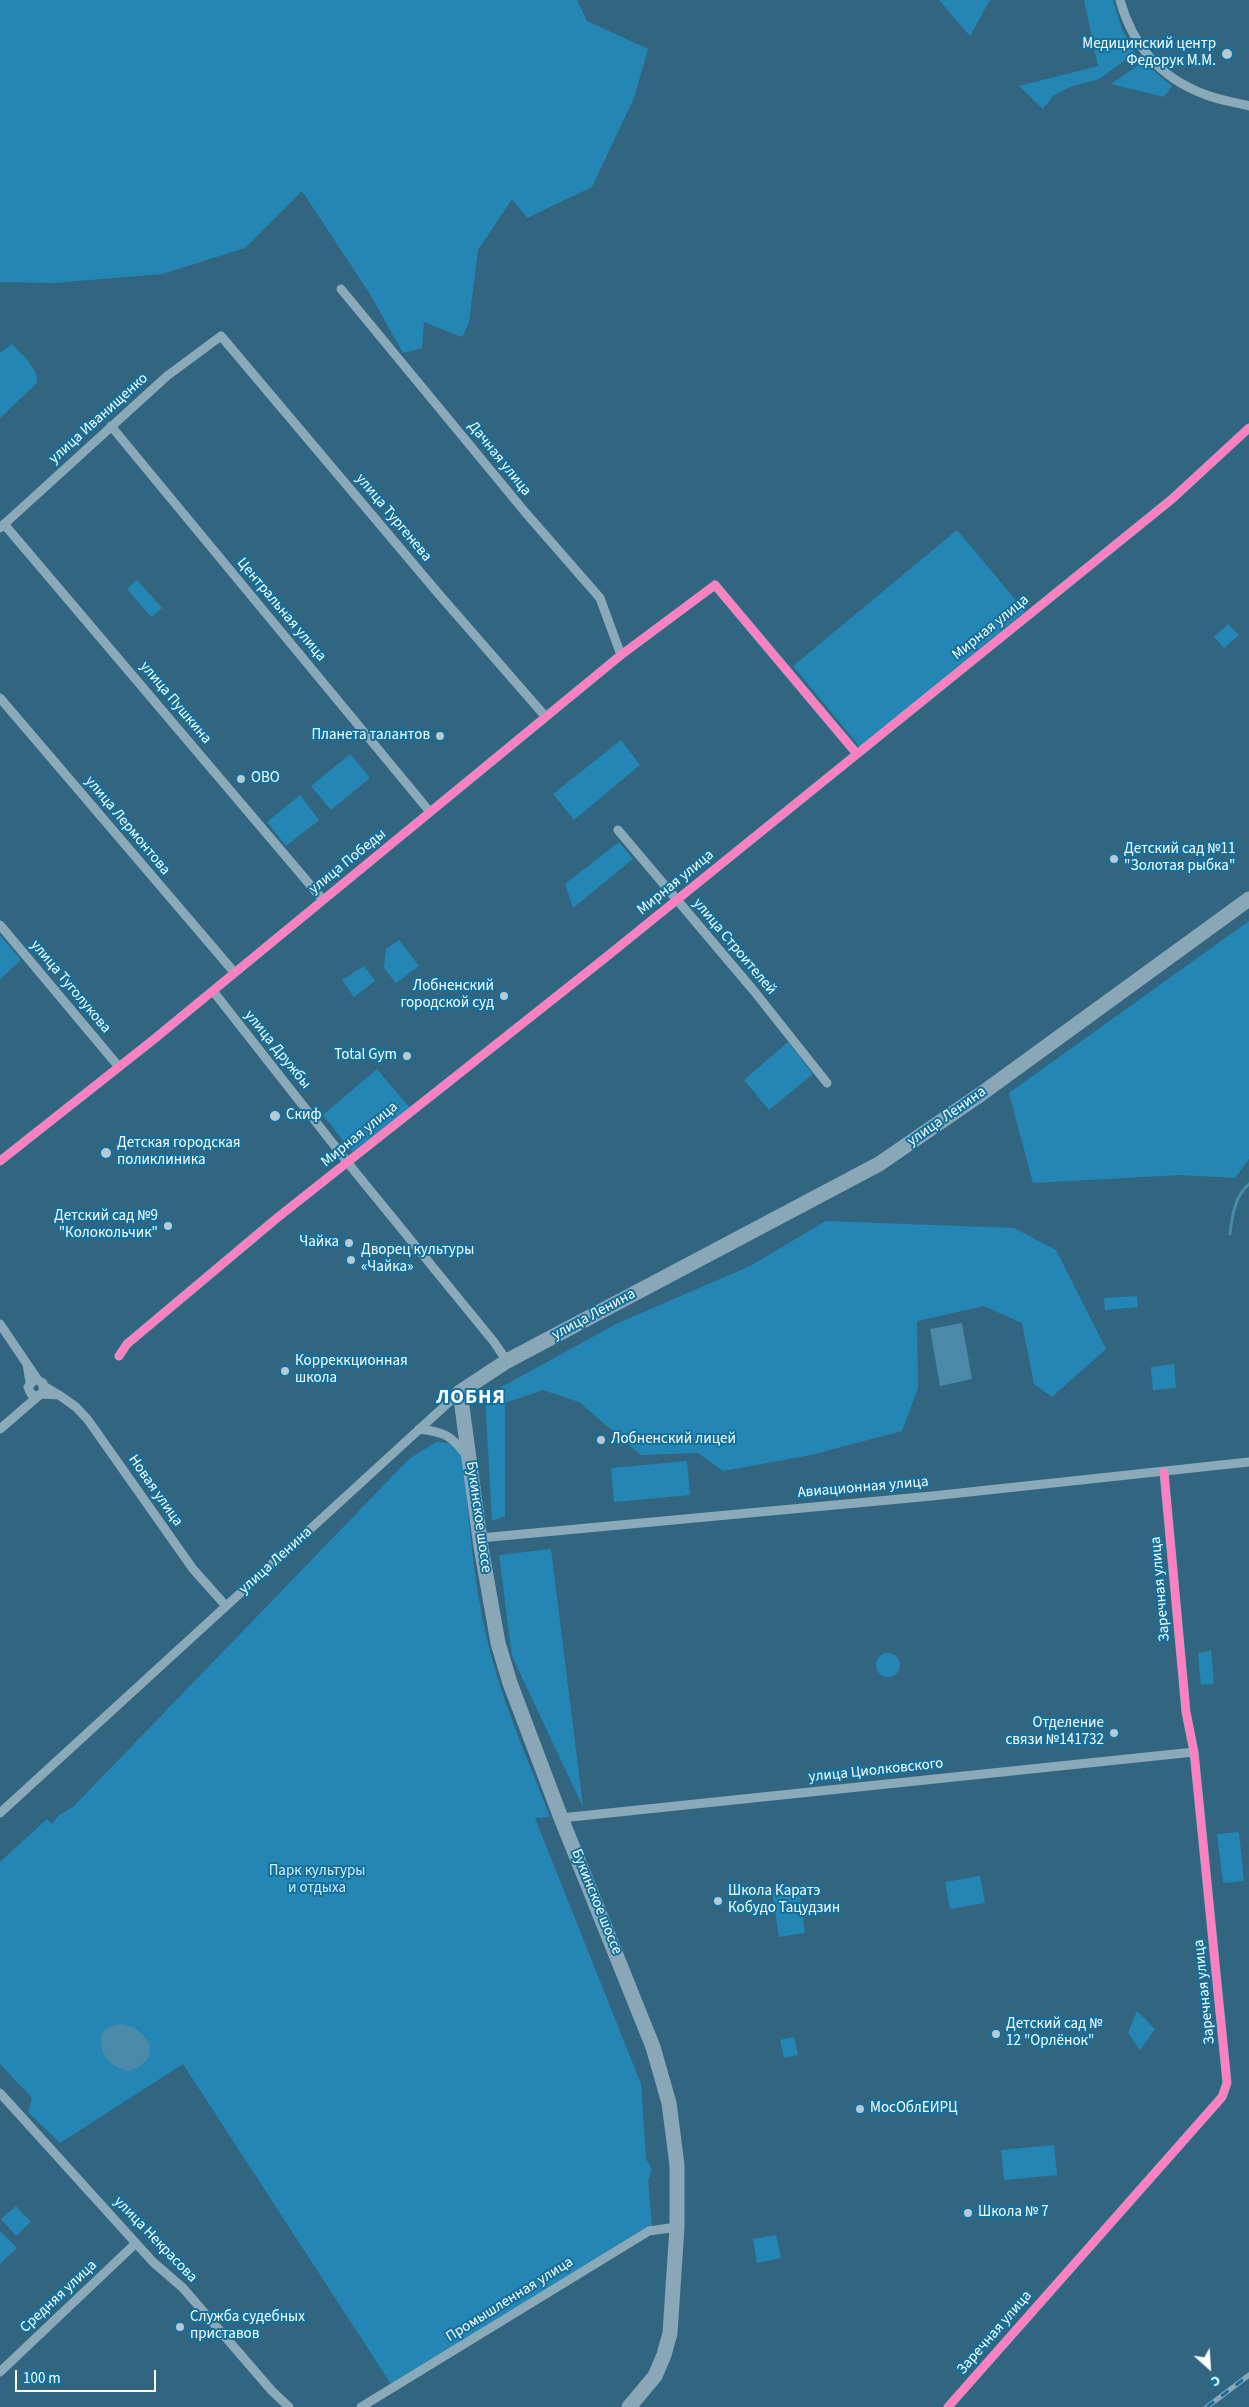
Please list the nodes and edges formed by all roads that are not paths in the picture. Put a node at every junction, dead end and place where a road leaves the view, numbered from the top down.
1 (1120, 0) edge
2 (1249, 106) edge
3 (341, 289) dead end
4 (221, 336) joint
5 (111, 426) junction
6 (1249, 428) edge
7 (2, 526) edge
8 (621, 655) junction
9 (0, 698) edge
10 (545, 716) junction
11 (857, 754) junction
12 (430, 812) junction
13 (618, 830) dead end
14 (1249, 899) edge
15 (323, 900) junction
16 (677, 900) junction
17 (0, 925) edge
18 (234, 972) junction
19 (213, 991) junction
20 (119, 1067) junction
21 (827, 1083) dead end
22 (0, 1161) edge
23 (348, 1162) junction
24 (0, 1324) edge
25 (119, 1356) dead end
26 (507, 1361) junction
27 (36, 1387) junction
28 (460, 1392) junction
29 (0, 1429) edge
30 (419, 1429) junction
31 (470, 1460) junction
32 (1249, 1462) edge
33 (1164, 1472) junction
34 (480, 1538) junction
35 (226, 1606) junction
36 (1194, 1752) junction
37 (0, 1813) edge
38 (562, 1818) junction
39 (0, 2093) edge
40 (677, 2226) junction
41 (136, 2243) junction
42 (0, 2372) edge
43 (289, 2407) edge
44 (361, 2407) edge
45 (629, 2407) edge
46 (948, 2407) edge

1 - 2 street
3 - 8 street, Дачная улица
4 - 5 street, улица Иванищенко
4 - 10 street, улица Тургенева
5 - 7 street, улица Иванищенко
5 - 12 street, Центральная улица
6 - 11 street, Мирная улица
7 - 15 street, улица Пушкина
8 - 10 street, улица Победы
8 - 11 street, улица Победы
9 - 18 street, улица Лермонтова
10 - 12 street, улица Победы
11 - 16 street, Мирная улица
12 - 15 street, улица Победы
13 - 16 street, улица Строителей
14 - 26 main road, улица Ленина
15 - 18 street, улица Победы
16 - 21 street, улица Строителей
16 - 23 street, Мирная улица
17 - 20 street, улица Туголукова
18 - 19 street, улица Победы
19 - 20 street, улица Победы
19 - 23 street, улица Дружбы
20 - 22 street, улица Победы
23 - 25 street, Мирная улица
23 - 26 street, улица Дружбы
24 - 27 street
26 - 28 main road, улица Ленина
27 - 29 street
27 - 35 street, Новая улица
28 - 30 street, улица Ленина
28 - 31 main road, Букинское шоссе
30 - 31 street
30 - 35 street, улица Ленина
31 - 34 main road, Букинское шоссе
32 - 33 street, Авиационная улица
33 - 34 street, Авиационная улица
33 - 36 street, Заречная улица
34 - 38 main road, Букинское шоссе
35 - 37 street, улица Ленина
36 - 38 street, улица Циолковского
36 - 46 street, Заречная улица
38 - 40 main road, Букинское шоссе
39 - 41 street, улица Некрасова
40 - 44 street, Промышленная улица
40 - 45 main road, Букинское шоссе
41 - 42 street, Средняя улица
41 - 43 street, улица Некрасова

